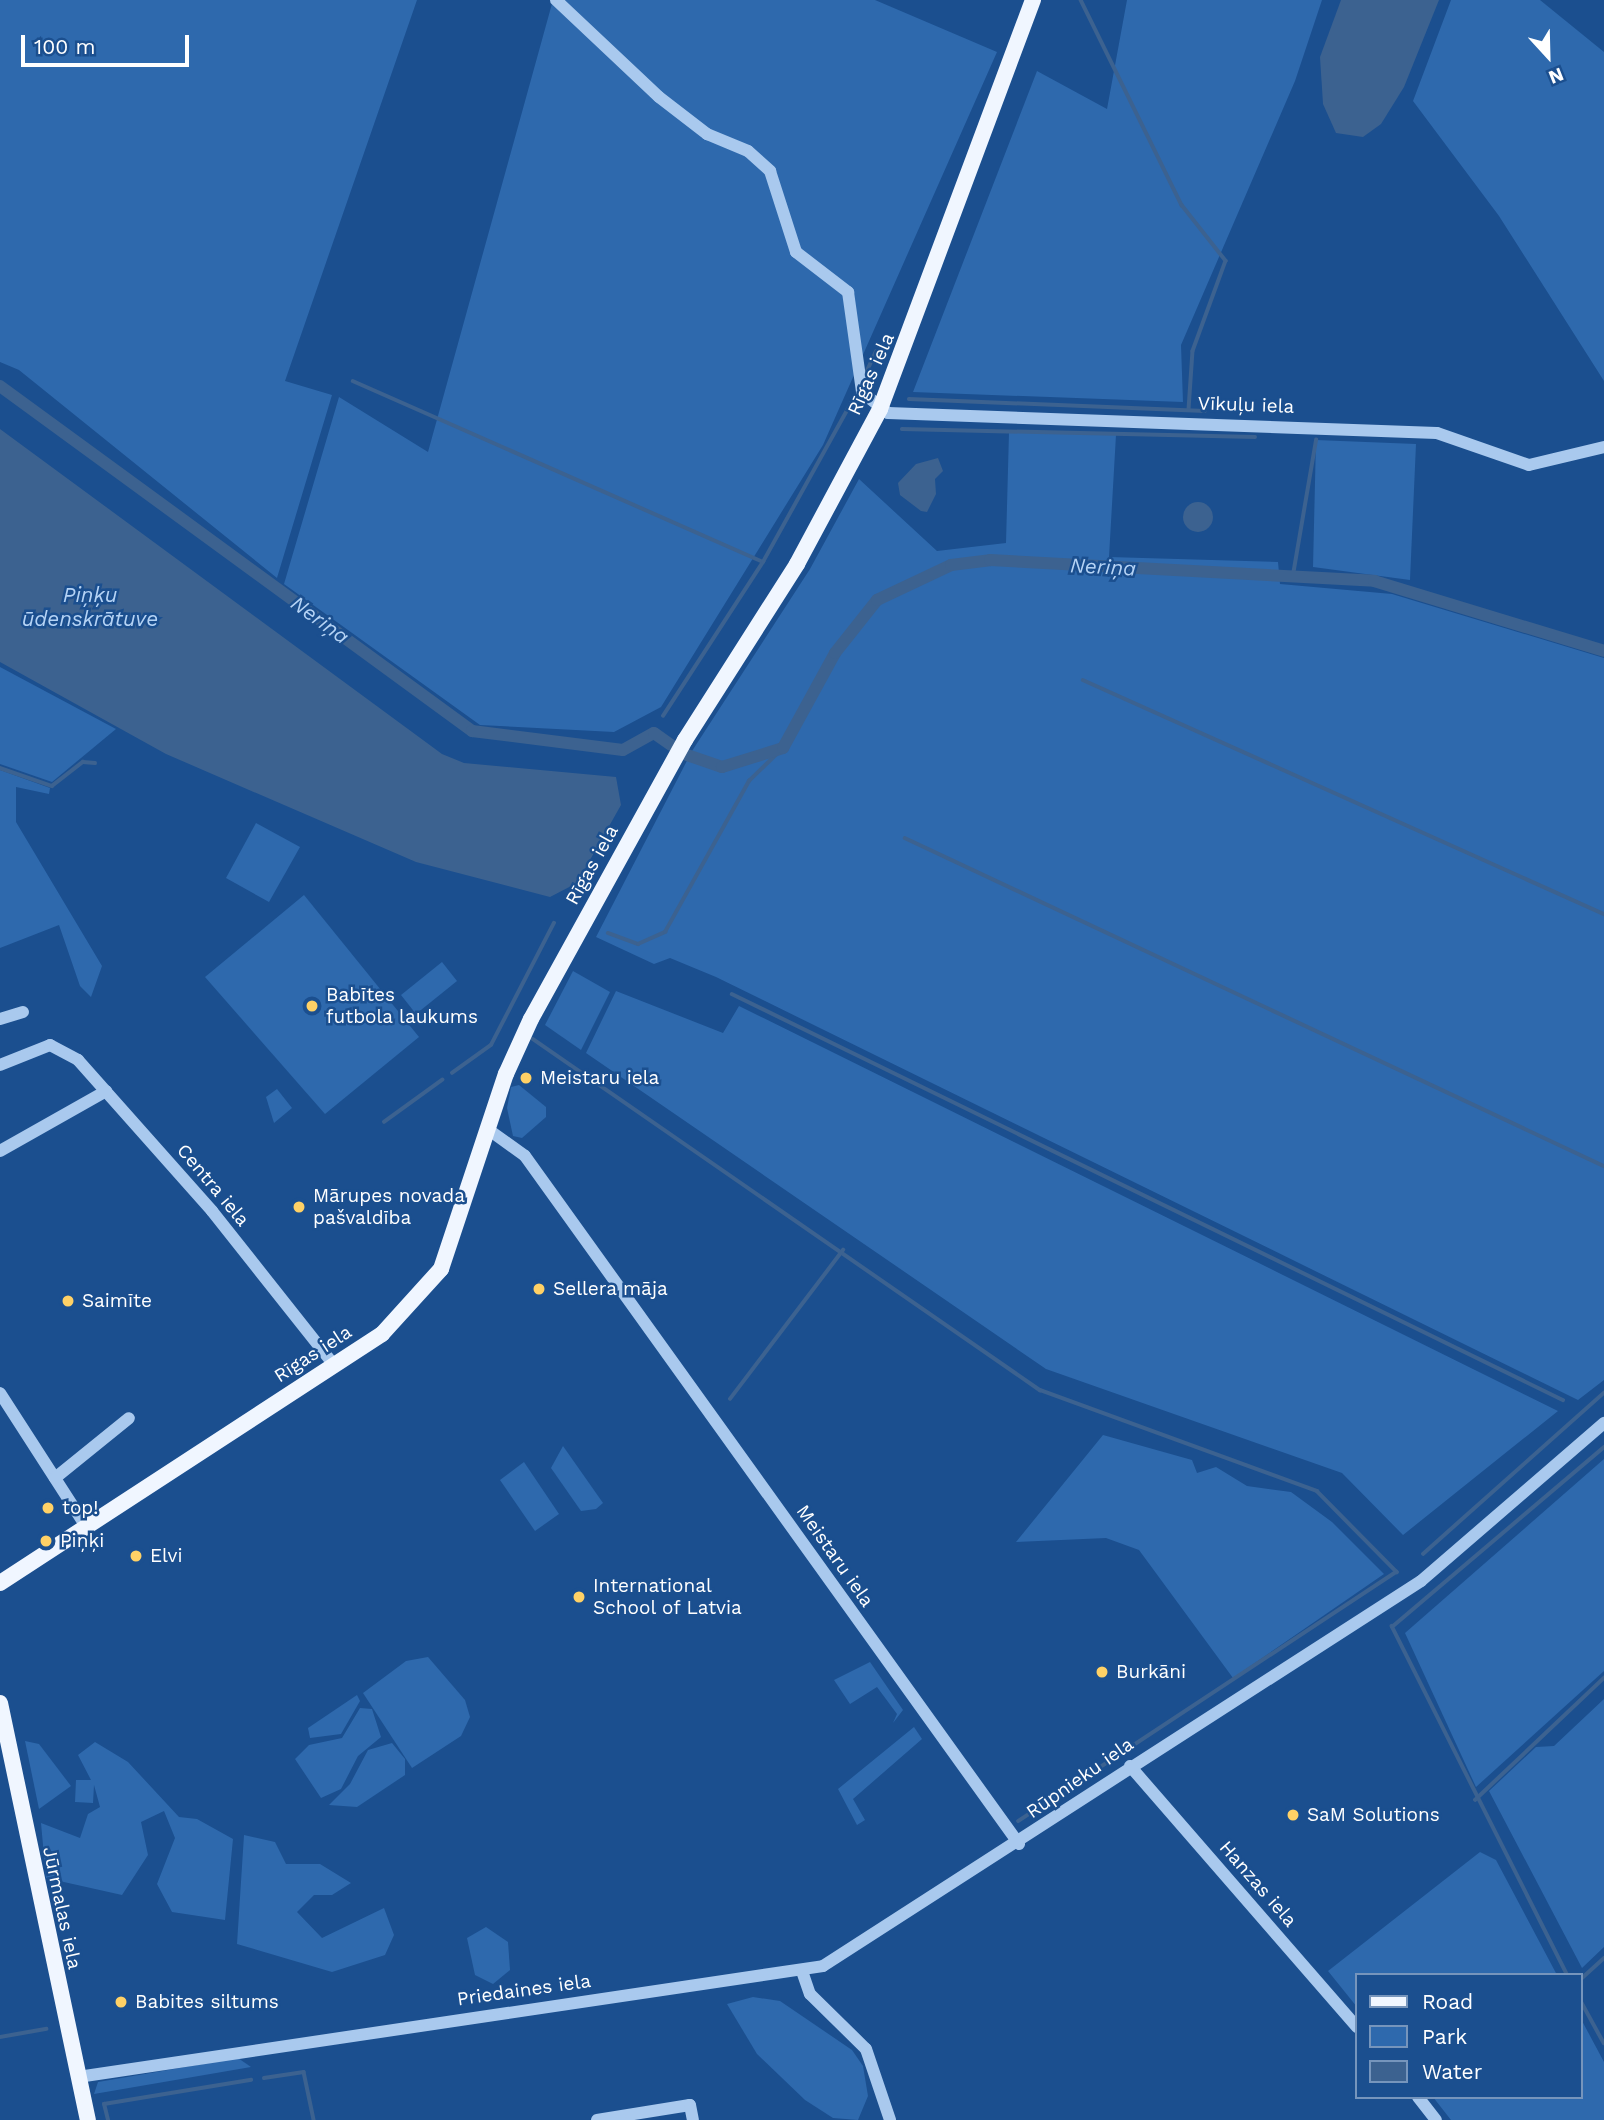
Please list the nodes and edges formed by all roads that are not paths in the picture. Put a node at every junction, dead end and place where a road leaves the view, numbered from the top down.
1 (556, 0) edge
2 (1029, 1) edge
3 (880, 409) junction
4 (1604, 447) edge
5 (23, 1012) dead end
6 (0, 1019) edge
7 (0, 1065) edge
8 (106, 1091) junction
9 (489, 1129) junction
10 (0, 1151) edge
11 (334, 1365) junction
12 (0, 1393) edge
13 (130, 1418) dead end
14 (1604, 1423) edge
15 (55, 1478) junction
16 (87, 1528) junction
17 (0, 1583) edge
18 (0, 1703) edge
19 (1130, 1766) junction
20 (1019, 1844) junction
21 (803, 1974) junction
22 (1356, 2026) edge
23 (78, 2077) junction
24 (1420, 2099) edge
25 (88, 2120) edge
26 (597, 2120) edge
27 (693, 2120) edge
28 (890, 2120) edge
29 (1437, 2120) edge

1 - 3 street
2 - 3 main road, Rīgas iela
3 - 4 street, Vīkuļu iela
3 - 9 main road, Rīgas iela
5 - 6 street
7 - 8 street, Centra iela
8 - 10 street
8 - 11 street, Centra iela
9 - 11 main road, Rīgas iela
9 - 20 street, Meistaru iela
11 - 16 main road, Rīgas iela
12 - 15 street
13 - 15 street
14 - 19 street, Rūpnieku iela
15 - 16 street
16 - 17 main road, Rīgas iela
18 - 23 main road, Jūrmalas iela
19 - 20 street, Rūpnieku iela
19 - 22 street, Hanzas iela
20 - 21 street, Rūpnieku iela
21 - 23 street, Priedaines iela
21 - 28 street
23 - 25 main road, Jūrmalas iela
24 - 29 street
26 - 27 street

